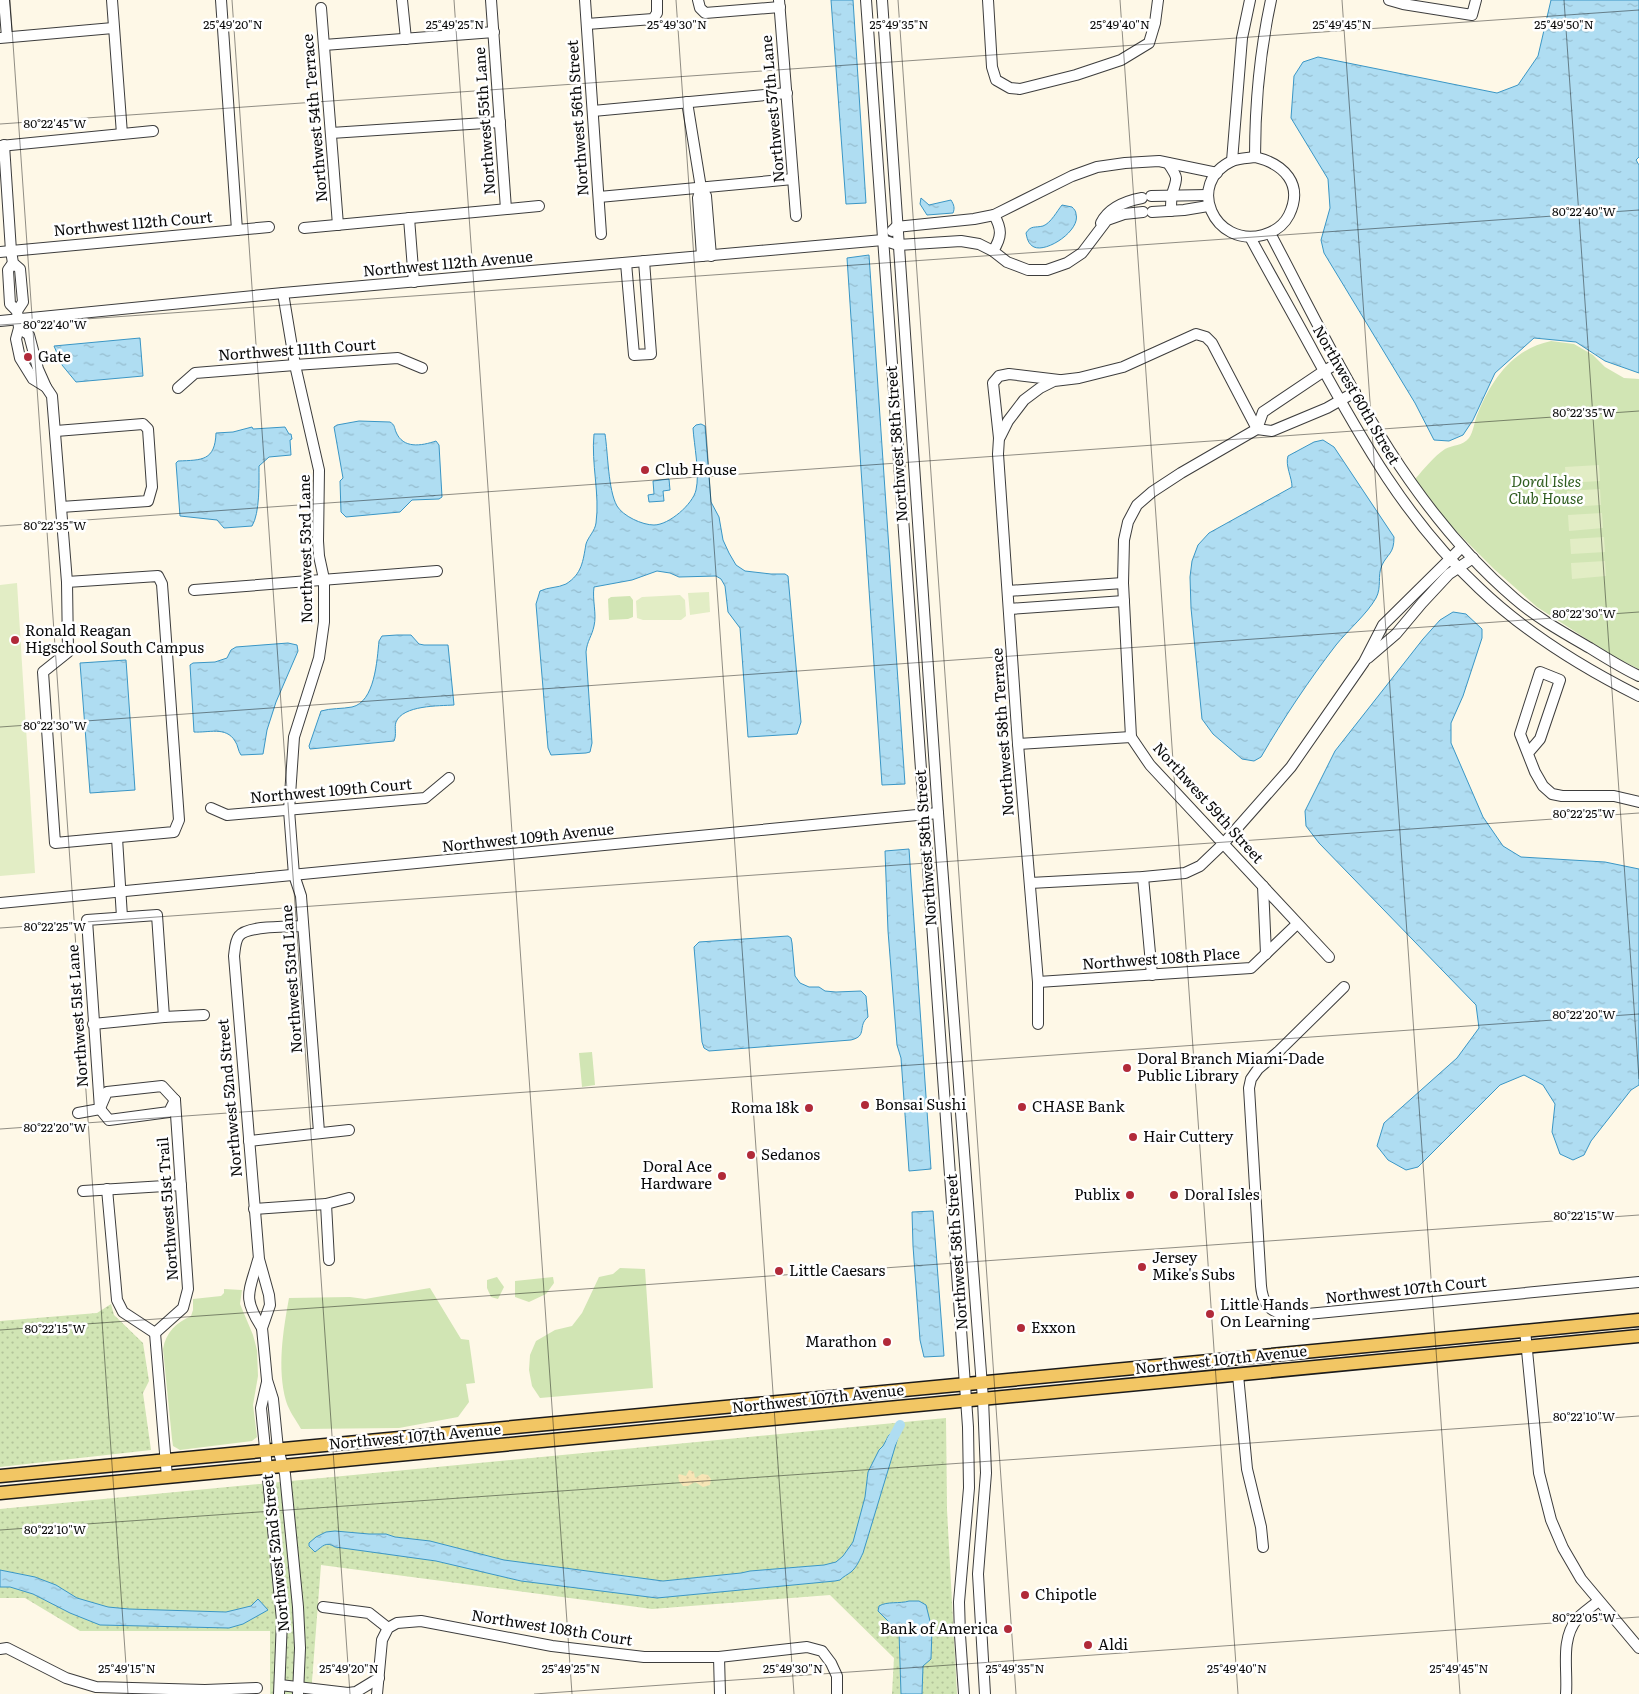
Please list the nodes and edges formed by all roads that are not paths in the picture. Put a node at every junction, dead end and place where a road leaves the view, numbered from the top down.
1 (4, 0) edge
2 (112, 0) edge
3 (221, 0) edge
4 (402, 0) edge
5 (492, 0) edge
6 (585, 0) edge
7 (866, 0) edge
8 (882, 0) edge
9 (988, 0) edge
10 (1158, 0) edge
11 (1250, 0) edge
12 (1270, 0) edge
13 (1389, 0) edge
14 (1476, 0) edge
15 (698, 1) edge
16 (658, 4) edge
17 (779, 4) edge
18 (321, 8) dead end
19 (586, 24) junction
20 (114, 28) junction
21 (494, 32) junction
22 (3, 38) edge
23 (406, 39) junction
24 (324, 45) junction
25 (786, 93) junction
26 (688, 102) junction
27 (593, 111) junction
28 (500, 122) junction
29 (153, 131) dead end
30 (331, 133) junction
31 (122, 134) junction
32 (2, 146) edge
33 (1255, 157) junction
34 (1232, 161) junction
35 (1168, 162) junction
36 (1217, 173) junction
37 (793, 179) junction
38 (700, 188) junction
39 (1172, 195) junction
40 (599, 197) junction
41 (1208, 200) junction
42 (539, 206) dead end
43 (506, 209) junction
44 (1171, 211) junction
45 (994, 215) junction
46 (796, 216) dead end
47 (409, 218) junction
48 (338, 225) junction
49 (269, 227) dead end
50 (896, 227) junction
51 (304, 228) dead end
52 (237, 230) junction
53 (1270, 233) junction
54 (601, 234) dead end
55 (1095, 235) junction
56 (1250, 237) junction
57 (883, 240) junction
58 (898, 245) junction
59 (12, 251) junction
60 (993, 251) junction
61 (0, 252) edge
62 (707, 256) junction
63 (644, 261) junction
64 (626, 263) junction
65 (414, 282) junction
66 (283, 293) junction
67 (18, 320) junction
68 (0, 321) edge
69 (1338, 363) junction
70 (295, 365) junction
71 (422, 368) dead end
72 (1324, 371) junction
73 (1059, 380) junction
74 (178, 388) dead end
75 (1355, 392) junction
76 (1341, 401) junction
77 (1257, 429) junction
78 (56, 430) junction
79 (999, 438) junction
80 (61, 507) junction
81 (1462, 547) junction
82 (1450, 558) junction
83 (1473, 558) junction
84 (1459, 568) junction
85 (436, 571) dead end
86 (324, 579) junction
87 (66, 582) junction
88 (1123, 583) junction
89 (194, 590) dead end
90 (1008, 592) junction
91 (1124, 602) junction
92 (1009, 609) junction
93 (1364, 662) junction
94 (1639, 676) edge
95 (1639, 696) edge
96 (1131, 737) junction
97 (1018, 744) junction
98 (1528, 753) junction
99 (448, 778) dead end
100 (1639, 802) edge
101 (212, 808) dead end
102 (289, 810) junction
103 (938, 814) junction
104 (924, 815) junction
105 (117, 838) junction
106 (1224, 843) junction
107 (294, 875) junction
108 (1143, 877) junction
109 (1030, 883) junction
110 (1263, 886) junction
111 (121, 892) junction
112 (0, 904) edge
113 (122, 917) junction
114 (1297, 924) junction
115 (303, 926) junction
116 (1266, 954) junction
117 (1329, 957) dead end
118 (1152, 975) junction
119 (1038, 982) junction
120 (1344, 987) dead end
121 (204, 1015) dead end
122 (164, 1017) junction
123 (93, 1024) junction
124 (1038, 1024) dead end
125 (175, 1100) junction
126 (100, 1109) junction
127 (78, 1113) dead end
128 (349, 1130) dead end
129 (319, 1132) junction
130 (249, 1141) junction
131 (181, 1185) junction
132 (107, 1189) junction
133 (83, 1191) dead end
134 (348, 1198) dead end
135 (326, 1204) junction
136 (254, 1209) junction
137 (259, 1260) junction
138 (329, 1260) dead end
139 (1639, 1282) edge
140 (268, 1287) junction
141 (250, 1288) junction
142 (1639, 1320) edge
143 (262, 1328) junction
144 (1525, 1330) junction
145 (155, 1333) junction
146 (1639, 1336) edge
147 (1527, 1347) junction
148 (1238, 1375) junction
149 (982, 1382) junction
150 (966, 1384) junction
151 (983, 1399) junction
152 (966, 1401) junction
153 (272, 1450) junction
154 (165, 1460) junction
155 (282, 1466) junction
156 (268, 1467) junction
157 (0, 1476) edge
158 (167, 1477) junction
159 (0, 1493) edge
160 (1262, 1547) dead end
161 (1598, 1601) junction
162 (322, 1608) dead end
163 (392, 1625) junction
164 (1639, 1648) edge
165 (0, 1649) edge
166 (719, 1657) junction
167 (379, 1678) junction
168 (257, 1688) dead end
169 (279, 1690) edge
170 (298, 1691) edge
171 (205, 1692) edge
172 (353, 1693) edge
173 (377, 1694) edge
174 (720, 1694) edge
175 (837, 1694) edge
176 (964, 1694) edge
177 (985, 1694) edge
178 (1566, 1694) edge

1 - 22 street
2 - 20 street
3 - 52 street
4 - 23 street
5 - 21 street, Northwest 55th Lane
6 - 19 street, Northwest 56th Street
7 - 57 street, Northwest 58th Street
8 - 50 street, Northwest 58th Street
9 - 10 street
11 - 34 street
12 - 33 street
13 - 14 street
15 - 17 street
16 - 19 street
17 - 25 street, Northwest 57th Lane
18 - 24 street, Northwest 54th Terrace
19 - 27 street, Northwest 56th Street
20 - 22 street
20 - 31 street
21 - 23 street
21 - 28 street, Northwest 55th Lane
23 - 24 street
24 - 30 street, Northwest 54th Terrace
25 - 26 street
25 - 37 street, Northwest 57th Lane
26 - 27 street
26 - 38 street
27 - 40 street, Northwest 56th Street
28 - 30 street
28 - 43 street, Northwest 55th Lane
29 - 31 street
30 - 48 street, Northwest 54th Terrace
31 - 32 street
32 - 59 street
33 - 34 street
33 - 53 street
34 - 36 street
35 - 36 street
35 - 39 street
35 - 45 street
36 - 41 street
37 - 38 street
37 - 46 street, Northwest 57th Lane
38 - 40 street
38 - 62 street
39 - 41 street, Northwest 112th Avenue
39 - 44 street
39 - 55 street, Northwest 112th Avenue
40 - 54 street, Northwest 56th Street
41 - 44 street, Northwest 112th Avenue
41 - 56 street
42 - 43 street
43 - 47 street
44 - 55 street, Northwest 112th Avenue
45 - 50 street
45 - 60 street
47 - 48 street
47 - 65 street
48 - 51 street
49 - 52 street, Northwest 112th Court
50 - 57 street
50 - 58 street, Northwest 58th Street
52 - 59 street, Northwest 112th Court
53 - 56 street
53 - 69 street, Northwest 60th Street
55 - 60 street, Northwest 112th Avenue
56 - 72 street, Northwest 60th Street
57 - 58 street, Northwest 112th Avenue
57 - 62 street, Northwest 112th Avenue
57 - 104 street, Northwest 58th Street
58 - 60 street, Northwest 112th Avenue
58 - 103 street, Northwest 58th Street
59 - 61 street, Northwest 112th Court
59 - 67 street
62 - 63 street, Northwest 112th Avenue
63 - 64 street, Northwest 112th Avenue
63 - 64 street
64 - 65 street, Northwest 112th Avenue
65 - 66 street, Northwest 112th Avenue
66 - 67 street, Northwest 112th Avenue
66 - 70 street, Northwest 53rd Lane
67 - 68 street, Northwest 112th Avenue
67 - 78 street
69 - 72 street
69 - 75 street, Northwest 60th Street
70 - 71 street, Northwest 111th Court
70 - 74 street, Northwest 111th Court
70 - 86 street, Northwest 53rd Lane
72 - 76 street, Northwest 60th Street
72 - 77 street
73 - 77 street
73 - 79 street
73 - 79 street, Northwest 58th Terrace
75 - 76 street
75 - 81 street, Northwest 60th Street
76 - 77 street
76 - 82 street, Northwest 60th Street
77 - 88 street
78 - 80 street
78 - 80 street
79 - 90 street, Northwest 58th Terrace
80 - 87 street
81 - 82 street
81 - 83 street, Northwest 60th Street
82 - 84 street, Northwest 60th Street
82 - 93 street
83 - 84 street
83 - 94 street, Northwest 60th Street
84 - 93 street
84 - 95 street, Northwest 60th Street
85 - 86 street
86 - 89 street
86 - 102 street, Northwest 53rd Lane
87 - 105 street
87 - 105 street
88 - 90 street
88 - 91 street
90 - 92 street, Northwest 58th Terrace
91 - 92 street
91 - 96 street
92 - 97 street, Northwest 58th Terrace
93 - 106 street
96 - 97 street
96 - 106 street, Northwest 59th Street
97 - 109 street, Northwest 58th Terrace
98 - 98 street
98 - 100 street
99 - 102 street, Northwest 109th Court
101 - 102 street, Northwest 109th Court
102 - 107 street, Northwest 53rd Lane
103 - 104 street, Northwest 109th Avenue
103 - 149 street, Northwest 58th Street
104 - 107 street, Northwest 109th Avenue
104 - 150 street, Northwest 58th Street
105 - 111 street
106 - 108 street
106 - 110 street, Northwest 59th Street
107 - 111 street, Northwest 109th Avenue
107 - 115 street, Northwest 53rd Lane
108 - 109 street
108 - 118 street
109 - 119 street, Northwest 58th Terrace
110 - 114 street, Northwest 59th Street
110 - 116 street
111 - 112 street, Northwest 109th Avenue
111 - 113 street
113 - 122 street
113 - 123 street, Northwest 51st Lane
114 - 116 street, Northwest 108th Place
114 - 117 street, Northwest 59th Street
115 - 129 street, Northwest 53rd Lane
115 - 130 street, Northwest 52nd Street
116 - 118 street, Northwest 108th Place
118 - 119 street, Northwest 108th Place
119 - 124 street, Northwest 58th Terrace
120 - 139 street, Northwest 107th Court
121 - 122 street
122 - 123 street
123 - 126 street, Northwest 51st Lane
125 - 126 street
125 - 126 street
125 - 131 street, Northwest 51st Trail
126 - 127 street
128 - 129 street
129 - 130 street
130 - 136 street, Northwest 52nd Street
131 - 132 street
131 - 145 street, Northwest 51st Trail
132 - 133 street
132 - 145 street
134 - 135 street
135 - 136 street
135 - 138 street
136 - 137 street, Northwest 52nd Street
137 - 140 street, Northwest 52nd Street
137 - 141 street, Northwest 52nd Street
140 - 141 street
140 - 143 street, Northwest 52nd Street
141 - 143 street, Northwest 52nd Street
142 - 144 main road, Northwest 107th Avenue
143 - 153 street, Northwest 52nd Street
144 - 147 street
144 - 149 main road, Northwest 107th Avenue
145 - 154 street
146 - 147 main road, Northwest 107th Avenue
147 - 148 main road, Northwest 107th Avenue
147 - 161 street
148 - 151 main road, Northwest 107th Avenue
148 - 160 street
149 - 150 main road, Northwest 107th Avenue
149 - 151 street, Northwest 58th Street
150 - 152 street, Northwest 58th Street
150 - 153 main road, Northwest 107th Avenue
151 - 152 main road, Northwest 107th Avenue
151 - 177 street, Northwest 58th Street
152 - 155 main road, Northwest 107th Avenue
152 - 176 street, Northwest 58th Street
153 - 154 main road, Northwest 107th Avenue
153 - 155 street, Northwest 52nd Street
153 - 156 street, Northwest 52nd Street
154 - 157 main road, Northwest 107th Avenue
154 - 158 street
155 - 156 main road, Northwest 107th Avenue
155 - 170 street, Northwest 52nd Street
156 - 158 main road, Northwest 107th Avenue
156 - 169 street, Northwest 52nd Street
158 - 159 main road, Northwest 107th Avenue
161 - 164 street
161 - 178 street
162 - 163 street
163 - 166 street, Northwest 108th Court
163 - 167 street
165 - 171 street
166 - 174 street
166 - 175 street, Northwest 108th Court
167 - 172 street
167 - 173 street
168 - 171 street
169 - 170 street
170 - 172 street

